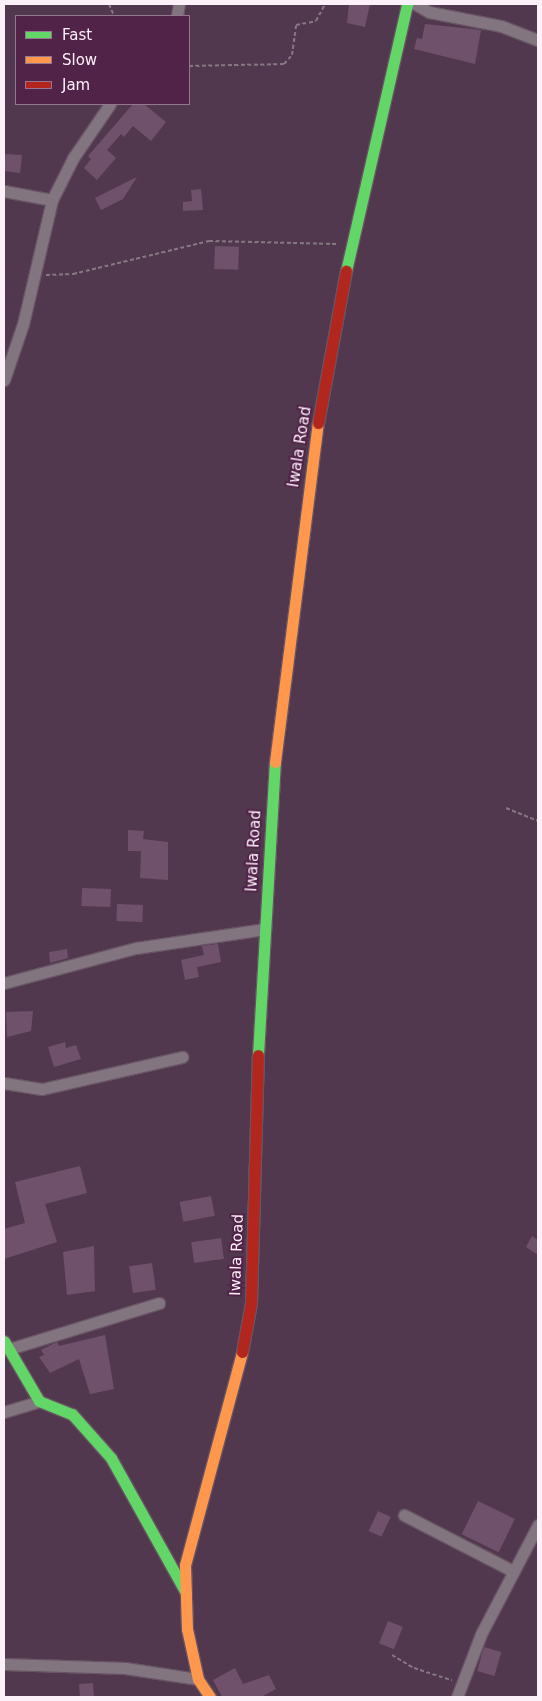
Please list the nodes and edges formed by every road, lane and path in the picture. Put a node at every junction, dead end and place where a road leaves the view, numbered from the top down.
1 (325, 4) edge
2 (407, 4) edge
3 (415, 4) edge
4 (538, 40) edge
5 (190, 66) edge
6 (109, 105) edge
7 (4, 191) edge
8 (52, 200) junction
9 (350, 245) junction
10 (34, 274) junction
11 (4, 380) edge
12 (506, 808) dead end
13 (538, 821) edge
14 (265, 929) junction
15 (4, 983) edge
16 (182, 1057) dead end
17 (4, 1083) edge
18 (160, 1303) dead end
19 (6, 1345) edge
20 (39, 1401) junction
21 (4, 1412) edge
22 (404, 1515) dead end
23 (538, 1525) edge
24 (513, 1571) junction
25 (186, 1593) junction
26 (392, 1655) dead end
27 (4, 1664) edge
28 (198, 1679) junction
29 (462, 1682) junction
30 (210, 1697) edge
31 (457, 1697) edge

1 - 5 path
2 - 9 street, Iwala Road
3 - 4 street
6 - 8 street
7 - 8 street
8 - 10 street
9 - 10 path
9 - 14 street, Iwala Road
10 - 11 street
12 - 13 path
14 - 15 street
14 - 25 street, Iwala Road
16 - 17 street
18 - 19 street
19 - 20 street
20 - 21 street
20 - 25 street
22 - 24 street
23 - 24 street
24 - 29 street
25 - 28 street, Iwala Road
26 - 29 path
27 - 28 street
28 - 30 street, Iwala Road
29 - 31 street

